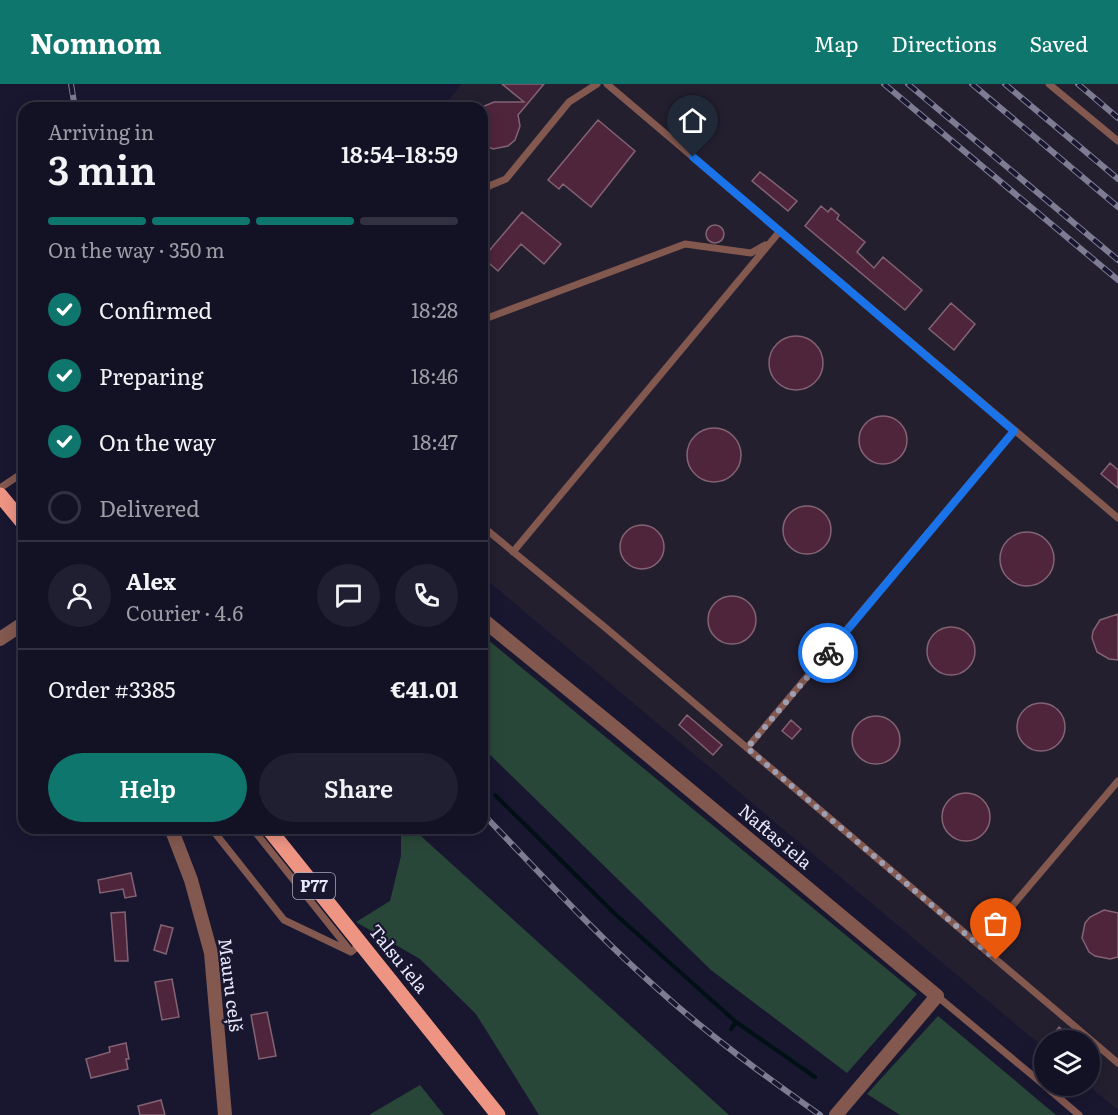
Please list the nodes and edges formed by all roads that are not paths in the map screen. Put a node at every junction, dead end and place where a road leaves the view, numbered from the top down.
1 (597, 84) edge
2 (607, 84) edge
3 (1050, 84) edge
4 (1118, 141) edge
5 (488, 187) edge
6 (780, 231) junction
7 (770, 243) junction
8 (488, 318) edge
9 (1014, 431) junction
10 (18, 476) edge
11 (0, 488) edge
12 (0, 495) edge
13 (18, 517) edge
14 (1118, 518) edge
15 (488, 531) edge
16 (513, 552) junction
17 (488, 624) edge
18 (18, 627) edge
19 (0, 639) edge
20 (747, 748) junction
21 (1118, 781) edge
22 (173, 834) edge
23 (216, 834) edge
24 (257, 834) edge
25 (272, 834) edge
26 (979, 945) junction
27 (356, 948) junction
28 (937, 996) junction
29 (1118, 1063) edge
30 (1034, 1078) edge
31 (1056, 1096) edge
32 (225, 1115) edge
33 (498, 1115) edge
34 (836, 1115) edge
35 (1079, 1115) edge

1 - 5 lane
2 - 6 lane
3 - 4 lane
6 - 7 lane
6 - 9 lane
7 - 8 lane
7 - 16 lane
9 - 14 lane
9 - 20 lane
10 - 11 lane
12 - 13 main road
15 - 16 lane
16 - 20 lane
17 - 28 street, Naftas iela
18 - 19 street
20 - 26 lane
21 - 26 lane
22 - 32 street, Mauru ceļš
23 - 27 lane
24 - 27 lane
25 - 27 main road, Talsu iela / P77
26 - 29 lane
27 - 33 main road, Talsu iela / P77
28 - 30 lane, Naftas iela
28 - 34 street
31 - 35 lane, Naftas iela

